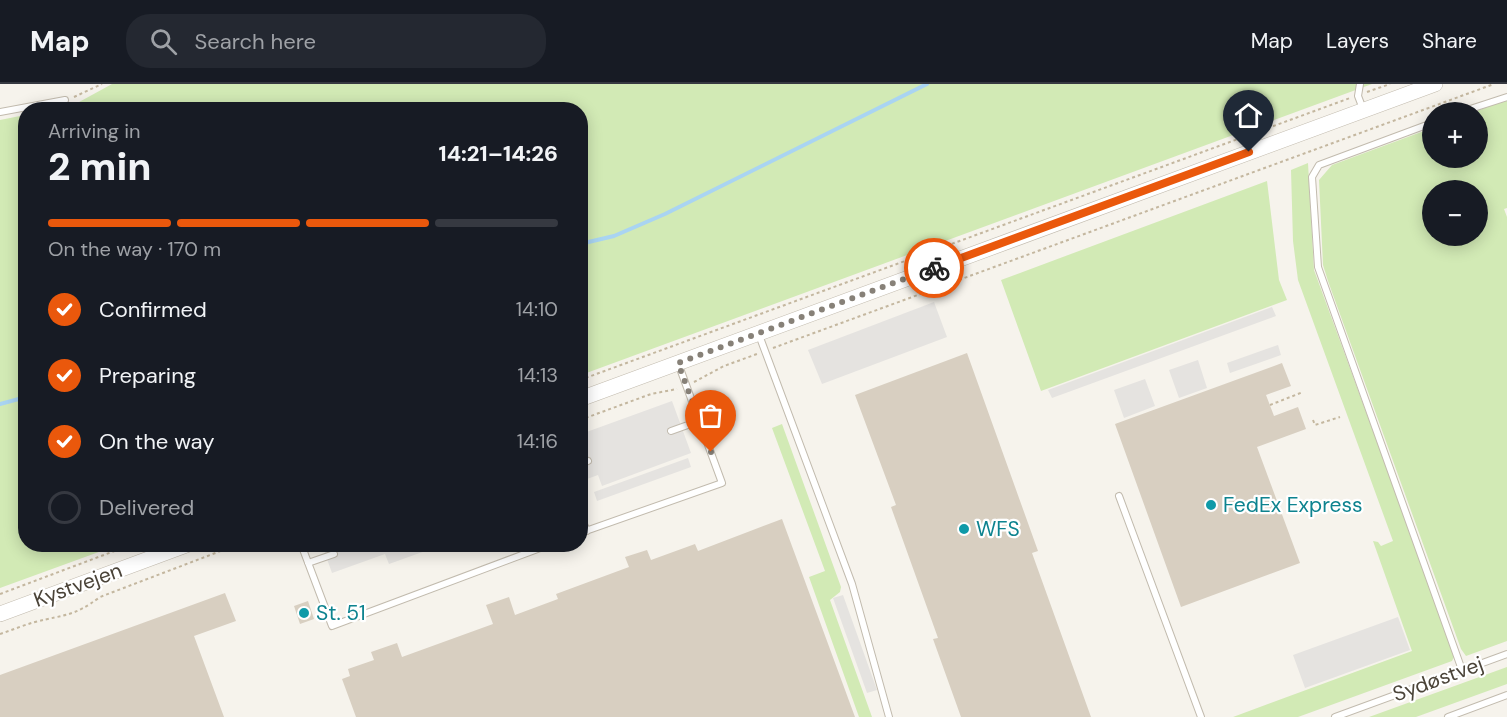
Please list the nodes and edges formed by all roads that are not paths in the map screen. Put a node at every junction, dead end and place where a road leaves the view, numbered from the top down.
1 (1360, 84) edge
2 (1435, 84) edge
3 (1507, 97) edge
4 (65, 100) road end
5 (54, 102) edge
6 (1360, 103) junction
7 (1488, 103) edge
8 (18, 109) edge
9 (0, 112) edge
10 (1422, 127) edge
11 (758, 333) junction
12 (678, 363) junction
13 (588, 396) edge
14 (699, 421) junction
15 (671, 431) dead end
16 (1119, 496) dead end
17 (588, 531) edge
18 (167, 552) edge
19 (303, 552) edge
20 (530, 552) edge
21 (334, 554) dead end
22 (308, 563) junction
23 (0, 614) edge
24 (1507, 654) edge
25 (1462, 670) junction
26 (1507, 695) edge
27 (889, 717) edge
28 (1201, 717) edge
29 (1335, 717) edge
30 (1448, 717) edge

1 - 6 lane
2 - 6 street
3 - 7 lane
4 - 5 lane
6 - 11 street
8 - 9 lane
10 - 25 lane
11 - 12 street
11 - 27 lane
12 - 13 street
12 - 14 lane
14 - 15 lane
14 - 17 lane
16 - 28 lane
18 - 23 street, Kystvejen
19 - 22 lane
20 - 22 lane
21 - 22 lane
24 - 25 lane, Sydøstvej
25 - 29 lane, Sydøstvej
26 - 30 lane

